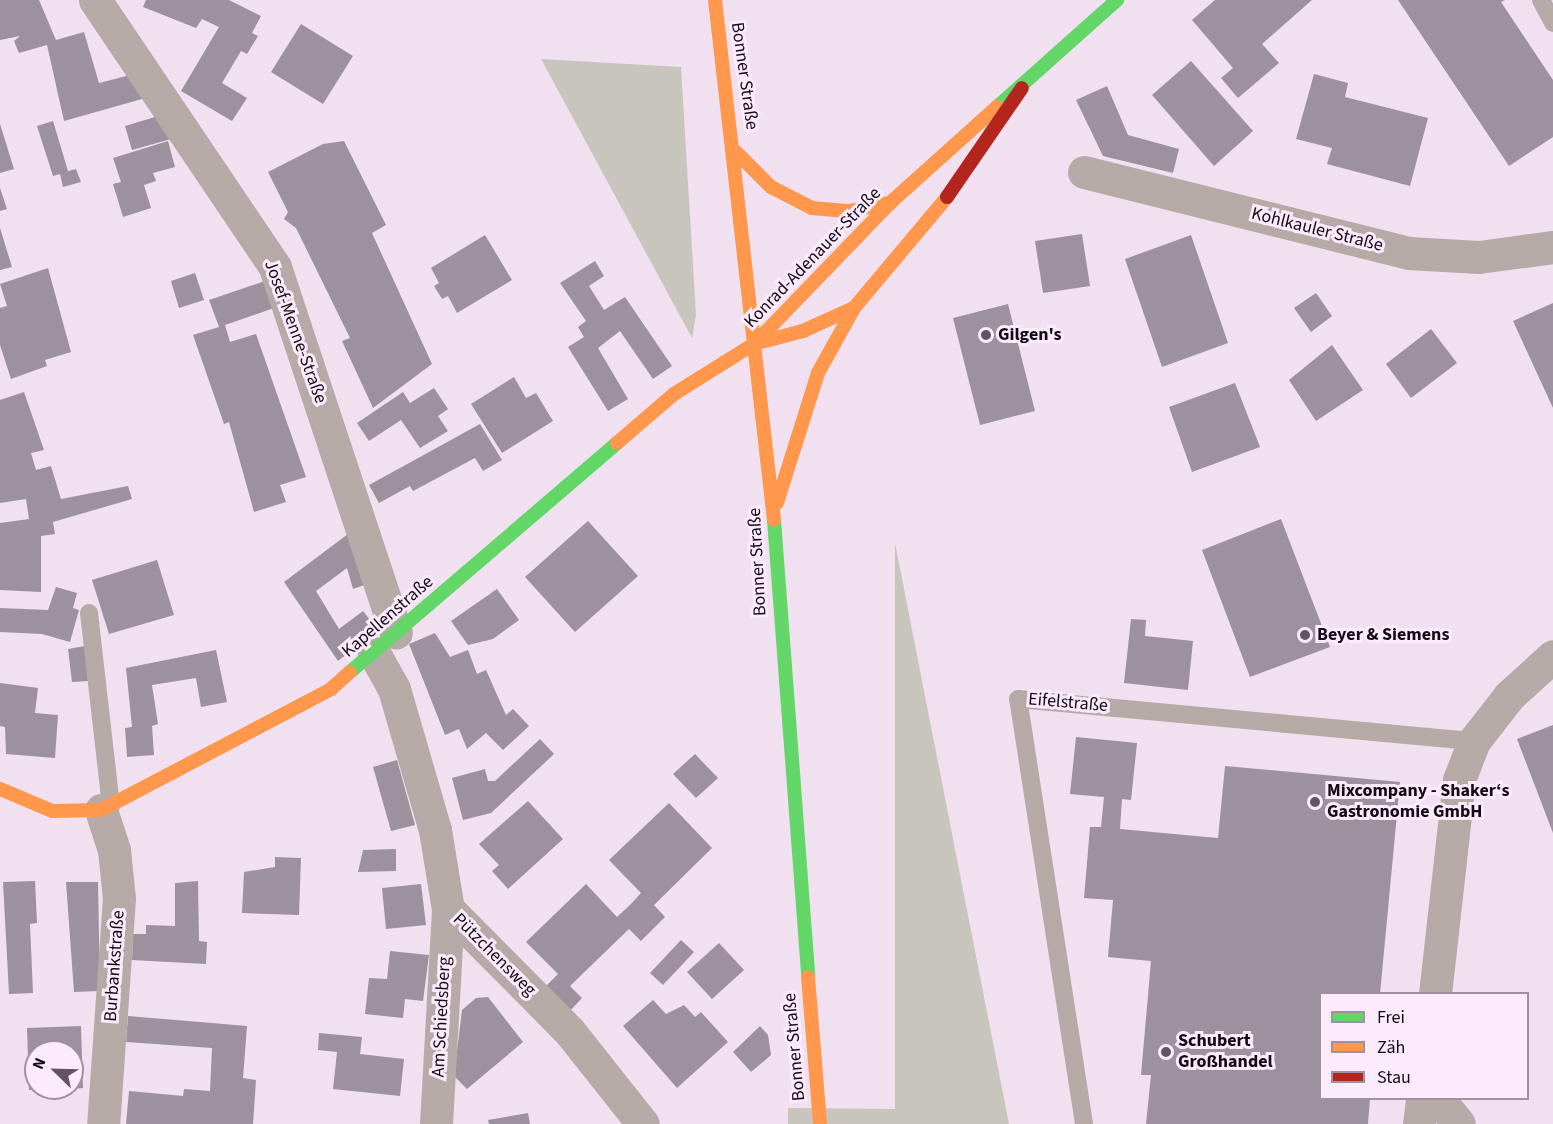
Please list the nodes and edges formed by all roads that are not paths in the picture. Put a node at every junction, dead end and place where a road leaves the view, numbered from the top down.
1 (95, 0) edge
2 (715, 0) edge
3 (1117, 0) edge
4 (1541, 0) edge
5 (1553, 23) edge
6 (1022, 88) junction
7 (736, 152) junction
8 (1084, 172) dead end
9 (890, 203) junction
10 (1553, 247) edge
11 (854, 309) junction
12 (754, 344) junction
13 (774, 511) junction
14 (89, 613) dead end
15 (385, 643) junction
16 (1553, 656) edge
17 (1474, 741) junction
18 (0, 789) edge
19 (106, 808) junction
20 (448, 909) junction
21 (1435, 992) edge
22 (1422, 1100) edge
23 (1440, 1100) edge
24 (103, 1124) edge
25 (436, 1124) edge
26 (643, 1124) edge
27 (820, 1124) edge
28 (1084, 1124) edge
29 (1419, 1124) edge
30 (1459, 1124) edge

1 - 15 street, Josef-Menne-Straße
2 - 7 street, Bonner Straße
3 - 6 street, Konrad-Adenauer-Straße
4 - 5 lane
6 - 9 street, Konrad-Adenauer-Straße
6 - 11 street, Konrad-Adenauer-Straße
7 - 9 street
7 - 12 street, Bonner Straße
8 - 10 street, Kohlkauler Straße
9 - 12 street, Konrad-Adenauer-Straße
11 - 12 street, Konrad-Adenauer-Straße
11 - 13 street
12 - 13 street, Bonner Straße
12 - 15 street, Kapellenstraße
13 - 27 street, Bonner Straße
14 - 19 lane
15 - 19 street, Kapellenstraße
15 - 20 street, Pützchensweg
16 - 17 street
17 - 21 street
17 - 28 lane, Eifelstraße
18 - 19 street, Kapellenstraße
19 - 24 street, Burbankstraße
20 - 25 street, Am Schiedsberg
20 - 26 street, Pützchensweg
22 - 29 street
23 - 30 street

